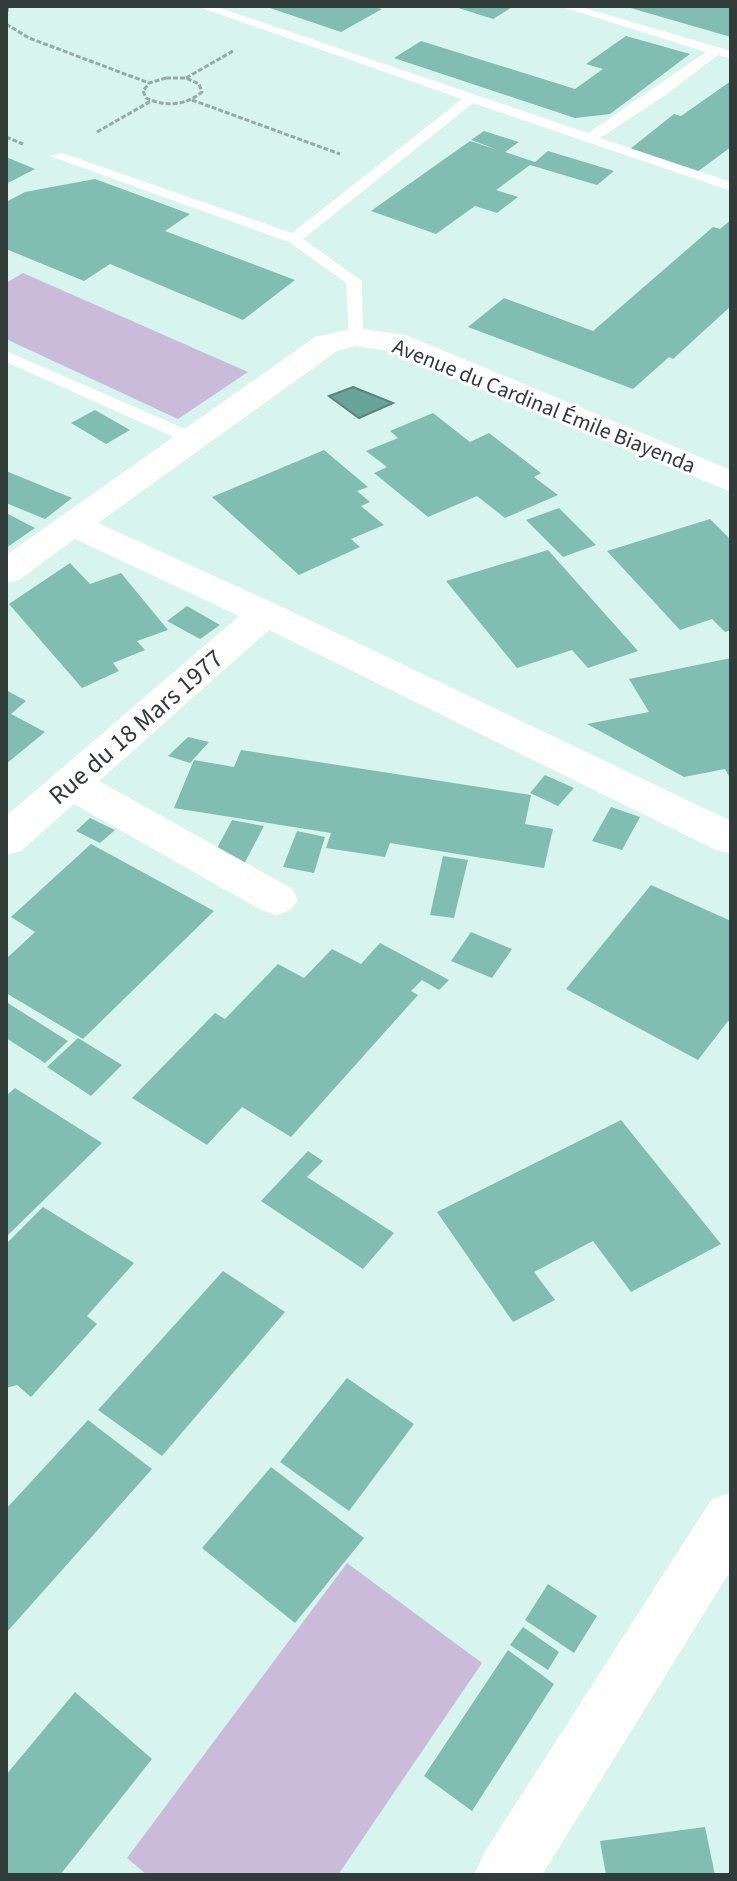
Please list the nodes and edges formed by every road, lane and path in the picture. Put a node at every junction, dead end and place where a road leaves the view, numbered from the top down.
1 (8, 6) edge
2 (202, 6) edge
3 (565, 6) edge
4 (6, 22) edge
5 (715, 51) junction
6 (731, 55) edge
7 (149, 83) junction
8 (473, 97) junction
9 (192, 100) junction
10 (151, 101) junction
11 (587, 140) junction
12 (57, 156) joint
13 (382, 169) junction
14 (731, 187) edge
15 (294, 239) junction
16 (355, 337) junction
17 (6, 356) edge
18 (191, 438) junction
19 (731, 482) edge
20 (73, 525) junction
21 (6, 572) edge
22 (265, 613) junction
23 (72, 784) junction
24 (731, 839) edge
25 (6, 840) edge
26 (276, 899) dead end
27 (731, 1519) edge
28 (506, 1875) edge

1 - 4 path
2 - 8 lane
3 - 5 lane
4 - 7 path
5 - 6 lane
5 - 11 lane
7 - 9 path
7 - 10 path
8 - 11 lane
8 - 13 lane
9 - 10 path
9 - 13 path
10 - 12 path
11 - 14 lane
12 - 15 lane
13 - 15 lane
15 - 16 lane
16 - 18 street
16 - 19 street, Avenue du Cardinal Émile Biayenda
17 - 18 lane
18 - 20 street
20 - 21 street
20 - 22 street
22 - 23 street, Rue du 18 Mars 1977
22 - 24 street
23 - 25 street, Rue du 18 Mars 1977
23 - 26 street
27 - 28 street

